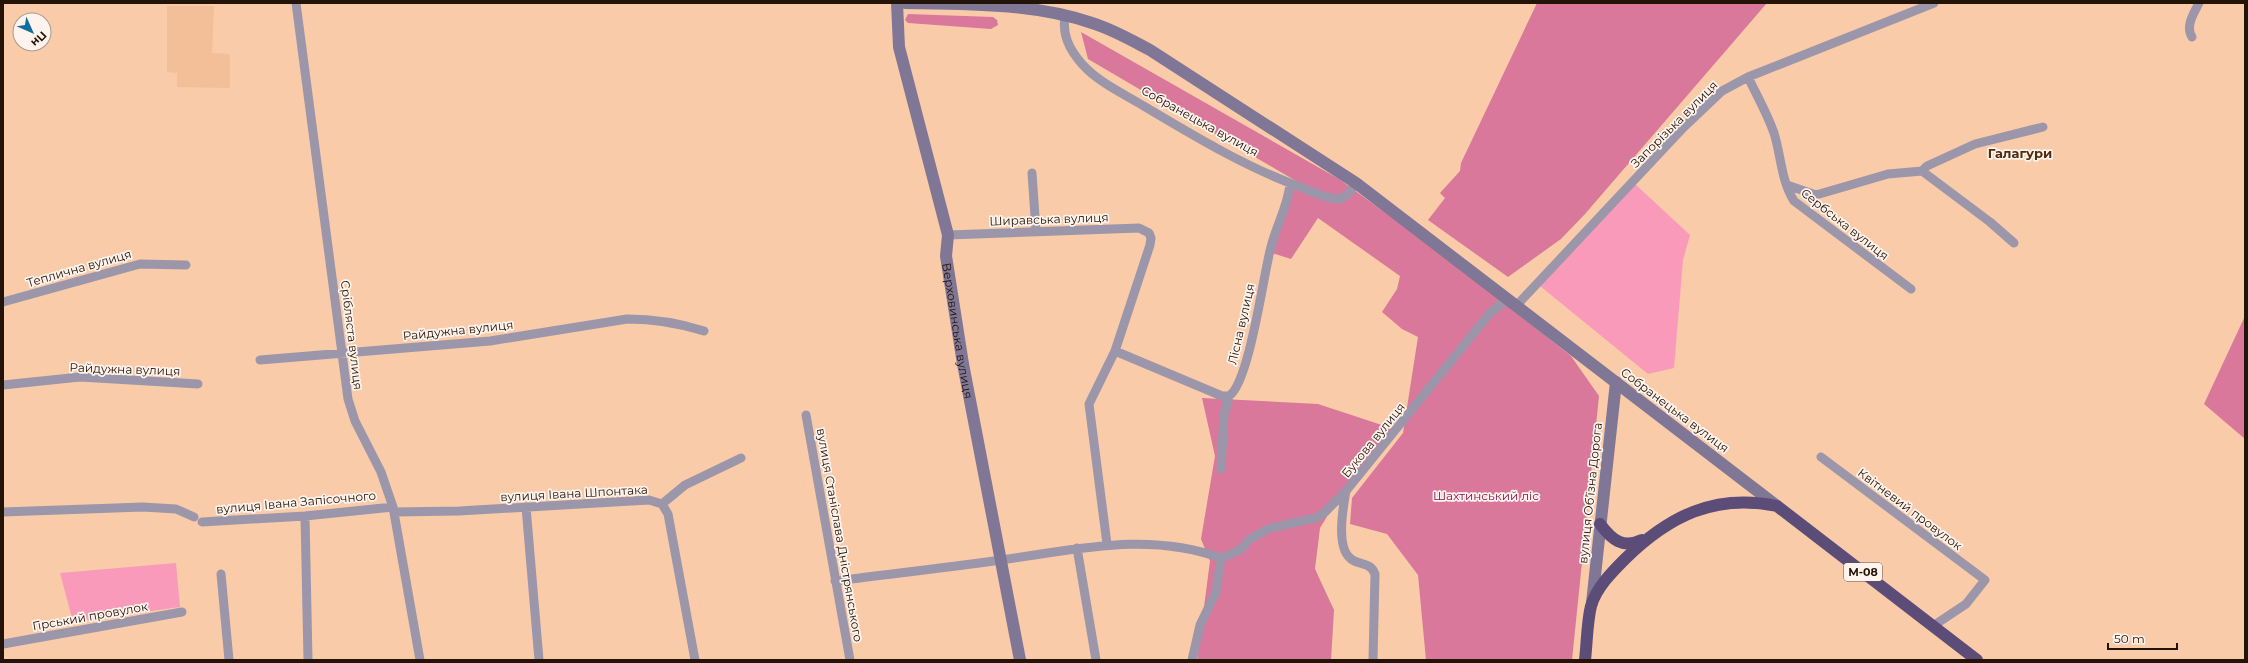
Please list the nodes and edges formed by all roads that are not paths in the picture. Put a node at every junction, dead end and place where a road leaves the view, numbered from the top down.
1 (296, 3) edge
2 (897, 3) edge
3 (905, 3) edge
4 (1934, 3) edge
5 (2199, 3) edge
6 (1065, 15) junction
7 (2192, 37) dead end
8 (1748, 77) junction
9 (2043, 127) dead end
10 (1922, 171) junction
11 (1032, 173) dead end
12 (1356, 183) junction
13 (1290, 184) junction
14 (1787, 184) junction
15 (1036, 231) junction
16 (948, 235) junction
17 (2014, 243) dead end
18 (186, 265) dead end
19 (1911, 289) dead end
20 (1512, 301) junction
21 (3, 302) edge
22 (704, 331) dead end
23 (1115, 351) junction
24 (342, 352) junction
25 (260, 360) dead end
26 (1616, 382) junction
27 (198, 384) dead end
28 (3, 385) edge
29 (1229, 396) junction
30 (806, 415) dead end
31 (1821, 457) dead end
32 (741, 458) dead end
33 (1221, 469) dead end
34 (1346, 491) junction
35 (662, 504) junction
36 (1777, 506) junction
37 (526, 507) junction
38 (394, 509) junction
39 (3, 512) edge
40 (1325, 512) junction
41 (305, 516) junction
42 (1341, 518) junction
43 (1600, 524) junction
44 (1652, 534) junction
45 (1107, 544) junction
46 (1077, 548) junction
47 (1221, 558) junction
48 (1002, 560) junction
49 (221, 574) dead end
50 (835, 581) junction
51 (1591, 606) junction
52 (182, 612) dead end
53 (1934, 626) junction
54 (3, 644) edge
55 (229, 660) edge
56 (308, 660) edge
57 (420, 660) edge
58 (539, 660) edge
59 (695, 660) edge
60 (850, 660) edge
61 (1020, 660) edge
62 (1096, 660) edge
63 (1192, 660) edge
64 (1373, 660) edge
65 (1585, 660) edge
66 (1977, 660) edge

1 - 24 street, Срібляста вулиця
2 - 16 main road, Верховинська вулиця
3 - 6 main road, Собранецька вулиця
4 - 8 street, Запорізька вулиця
5 - 7 street
6 - 12 main road, Собранецька вулиця
6 - 13 street, Собранецька вулиця
8 - 14 street, Сербська вулиця
8 - 20 street, Запорізька вулиця
9 - 10 street
10 - 14 street
10 - 17 street
11 - 15 street
12 - 13 street, Собранецька вулиця
12 - 20 main road, Собранецька вулиця
13 - 29 street, Лісна вулиця
14 - 19 street, Сербська вулиця
15 - 16 street, Ширавська вулиця
15 - 23 street, Ширавська вулиця
16 - 48 main road, Верховинська вулиця
18 - 21 street, Теплична вулиця
20 - 26 main road, Собранецька вулиця
20 - 34 street, Букова вулиця
22 - 24 street, Райдужна вулиця
23 - 29 street
23 - 45 street
24 - 25 street, Райдужна вулиця
24 - 38 street, Срібляста вулиця
26 - 36 main road, Собранецька вулиця
26 - 43 main road, вулиця Обʼїзна Дорога
27 - 28 street, Райдужна вулиця
29 - 33 street, Лісна вулиця
30 - 50 street, вулиця Станіслава Дністрянського
31 - 53 street, Квітневий провулок
32 - 35 street, вулиця Івана Шпонтака
34 - 40 street
34 - 42 street, Букова вулиця
35 - 37 street, вулиця Івана Шпонтака
35 - 59 street
36 - 44 highway, вулиця Обʼїзна Дорога / М-08
36 - 53 highway, Собранецька вулиця / М-08
37 - 38 street, вулиця Івана Шпонтака
37 - 58 street
38 - 41 street, вулиця Івана Запісочного
38 - 57 street, Срібляста вулиця
39 - 41 street, вулиця Івана Запісочного
40 - 42 street
40 - 47 street
41 - 56 street
42 - 64 street, Букова вулиця
43 - 44 highway
43 - 51 main road, вулиця Обʼїзна Дорога
44 - 51 highway, вулиця Обʼїзна Дорога / М-08
45 - 46 street
45 - 47 street
46 - 48 street
46 - 62 street
47 - 63 street
48 - 50 street
48 - 61 main road, Верховинська вулиця
49 - 55 street
50 - 60 street, вулиця Станіслава Дністрянського
51 - 65 highway, вулиця Обʼїзна Дорога / М-08
52 - 54 street, Гірський провулок
53 - 66 highway, Собранецька вулиця / М-08

